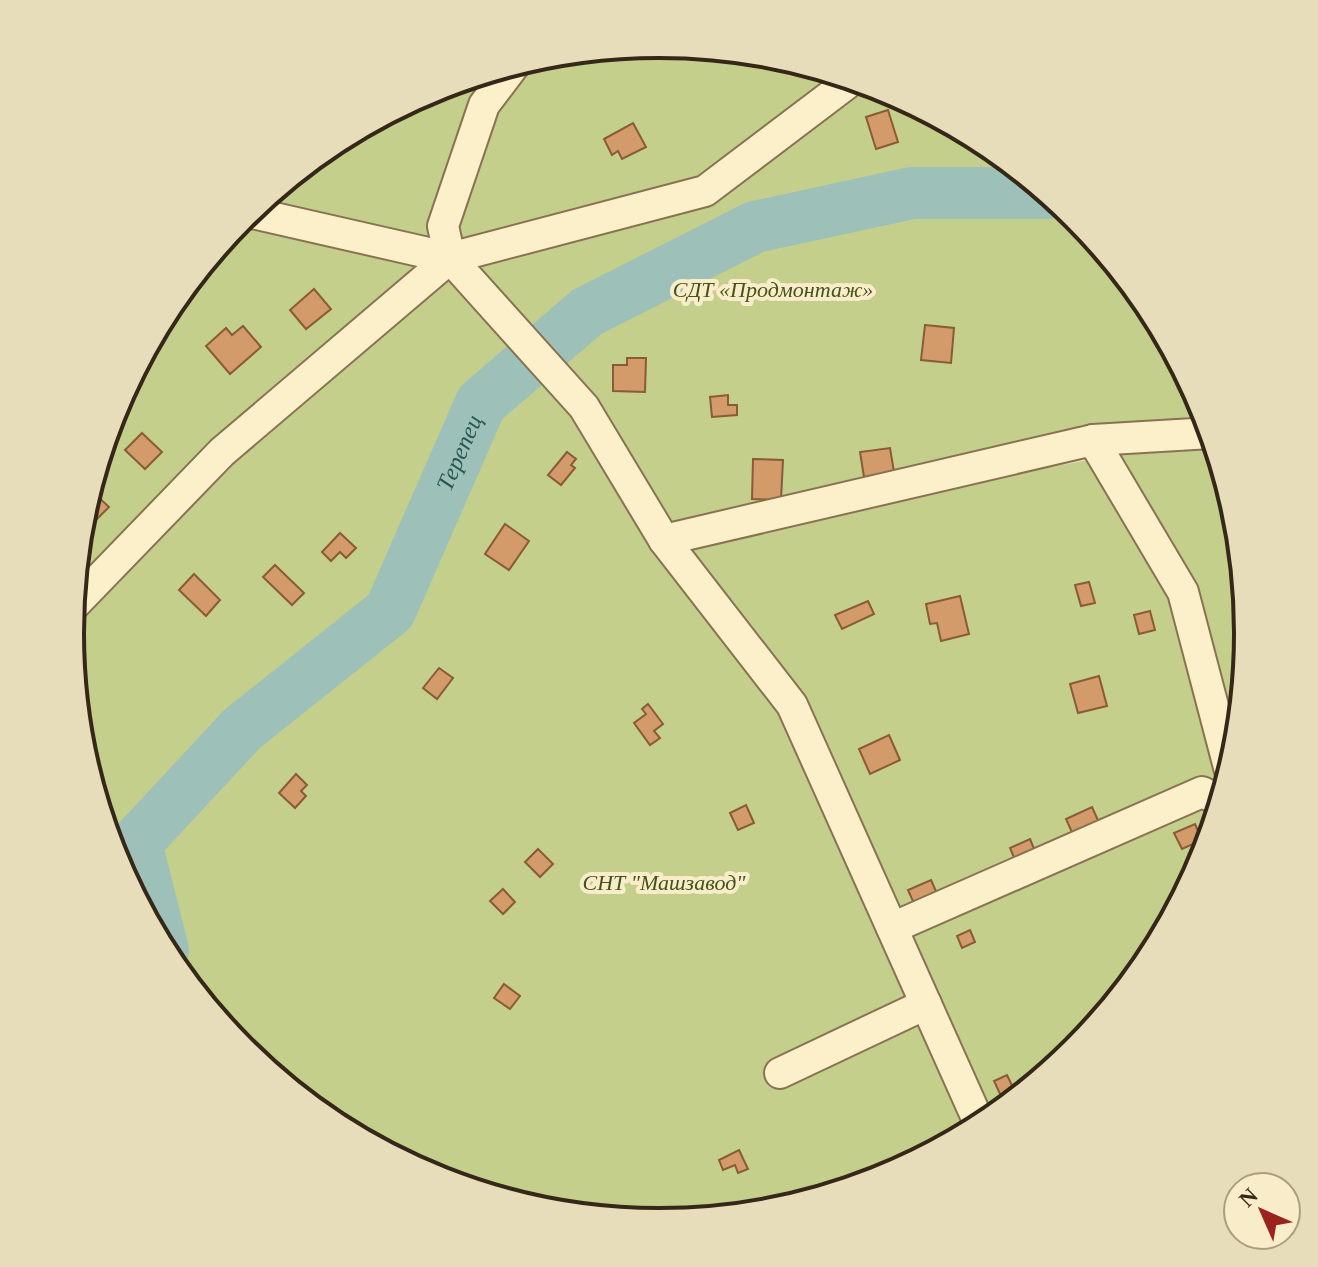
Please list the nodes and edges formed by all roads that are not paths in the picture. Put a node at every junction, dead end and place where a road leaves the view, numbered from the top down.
1 (503, 80) edge
2 (841, 88) edge
3 (264, 216) edge
4 (450, 258) junction
5 (1198, 434) edge
6 (1093, 440) junction
7 (664, 540) junction
8 (85, 593) edge
9 (1223, 745) edge
10 (1211, 796) edge
11 (892, 928) junction
12 (926, 1004) junction
13 (780, 1073) dead end
14 (975, 1114) edge

1 - 4 lane
2 - 4 lane
3 - 4 lane
4 - 7 lane
4 - 8 lane
5 - 6 lane
6 - 7 lane
6 - 9 lane
7 - 11 lane
10 - 11 lane
11 - 12 lane
12 - 13 lane
12 - 14 lane

